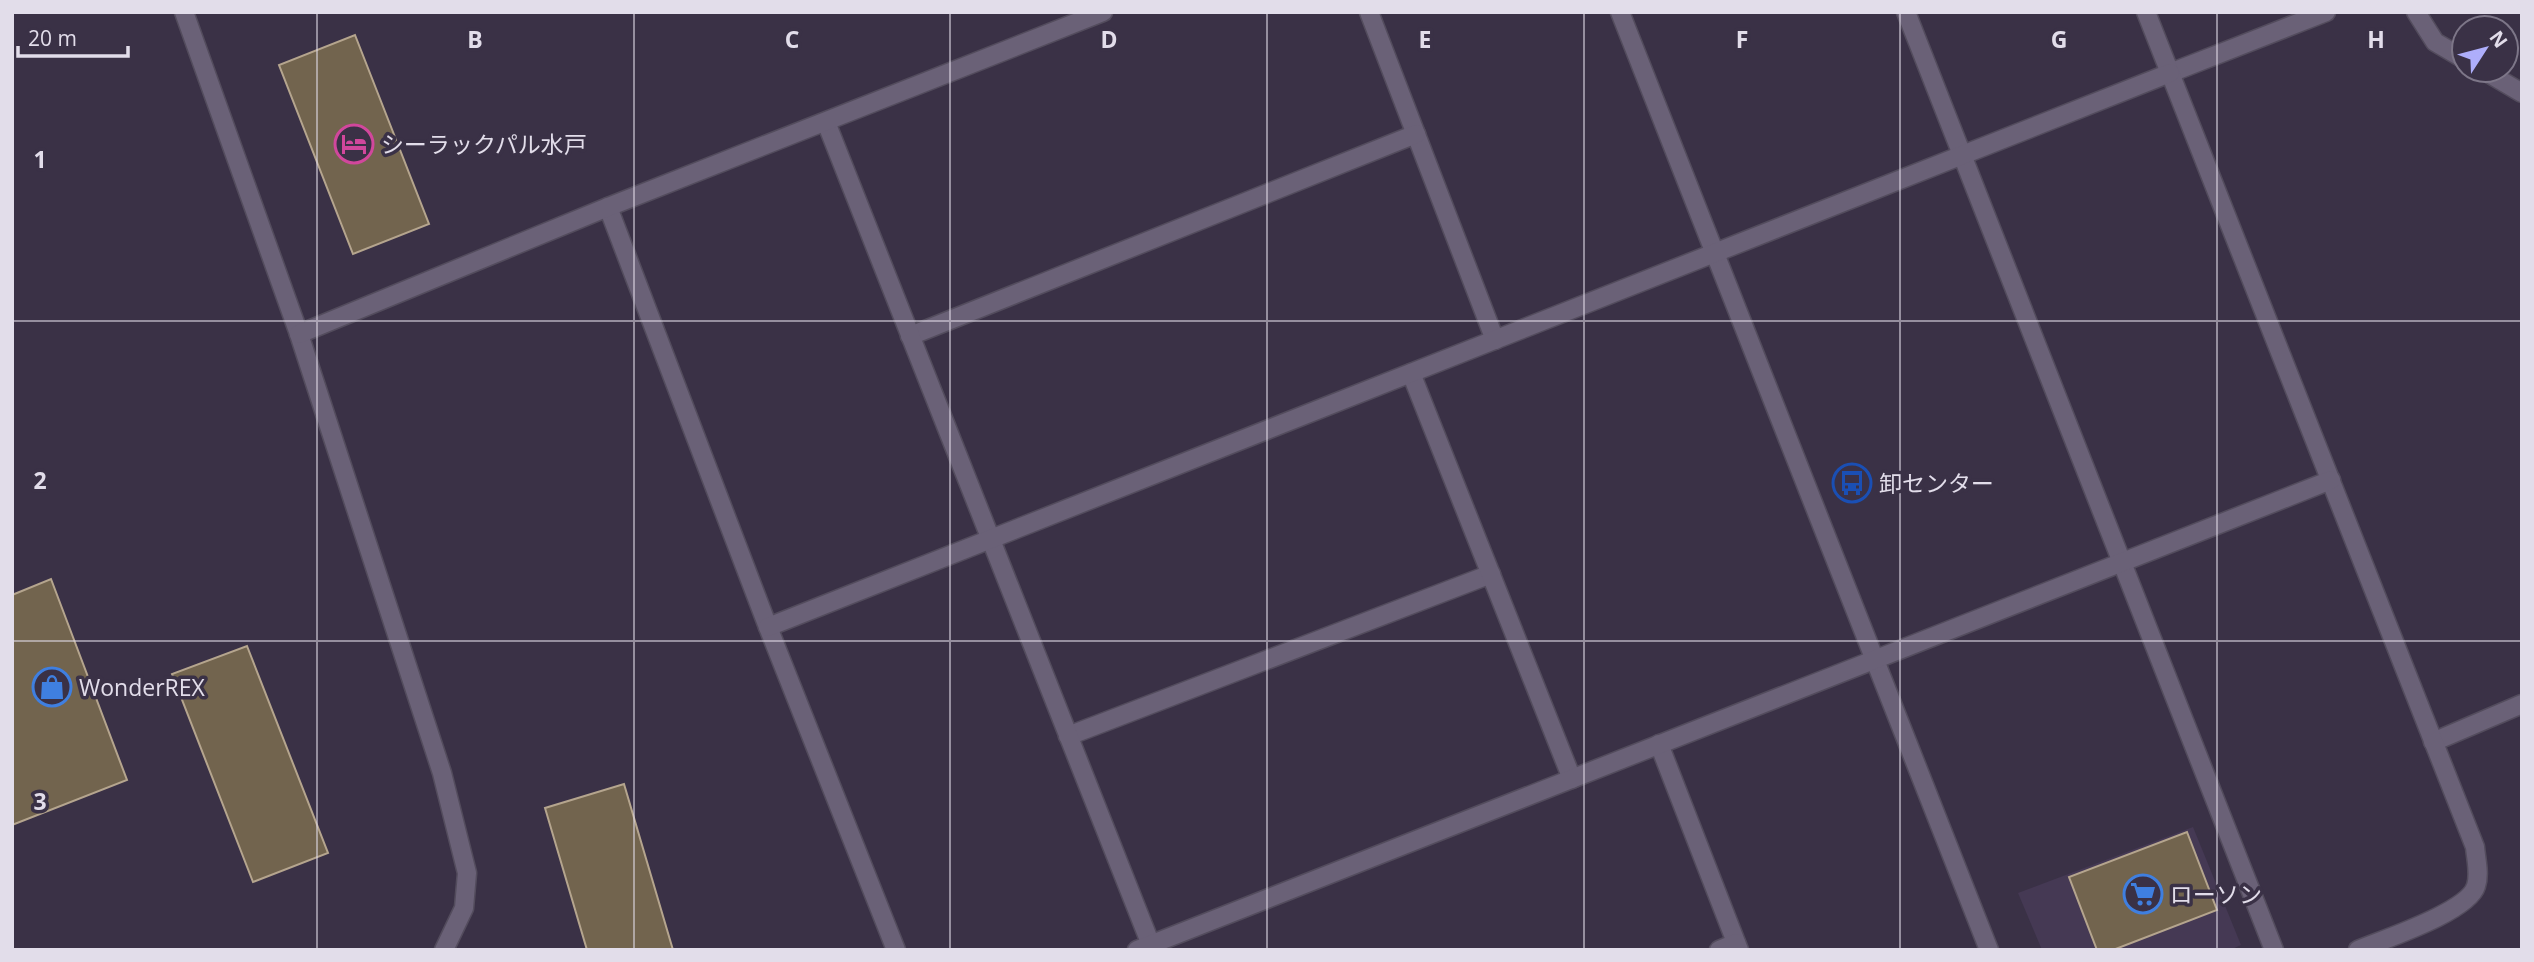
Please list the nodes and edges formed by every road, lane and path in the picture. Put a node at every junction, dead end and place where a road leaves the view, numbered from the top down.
1 (184, 12) edge
2 (1103, 12) edge
3 (1369, 12) edge
4 (1620, 12) edge
5 (1906, 12) edge
6 (2146, 12) edge
7 (2326, 12) edge
8 (2416, 12) edge
9 (2450, 51) edge
10 (2170, 73) junction
11 (2507, 84) edge
12 (2522, 93) edge
13 (826, 122) junction
14 (1416, 134) junction
15 (1961, 155) junction
16 (608, 206) junction
17 (1717, 252) junction
18 (299, 334) junction
19 (911, 336) junction
20 (1495, 340) junction
21 (1411, 373) junction
22 (2331, 480) junction
23 (990, 539) junction
24 (2123, 562) junction
25 (1491, 574) junction
26 (768, 627) junction
27 (1875, 660) junction
28 (2522, 704) edge
29 (1068, 736) junction
30 (2432, 742) junction
31 (1659, 744) junction
32 (1572, 779) junction
33 (1147, 948) edge
34 (1731, 948) edge
35 (444, 950) edge
36 (896, 950) edge
37 (1989, 950) edge
38 (2274, 950) edge
39 (2358, 950) edge

1 - 18 street
2 - 13 street
3 - 14 street
4 - 17 street
5 - 15 street
6 - 10 street
7 - 10 street
8 - 9 street
10 - 15 street
10 - 22 street
11 - 12 street
13 - 16 street
13 - 19 street
14 - 19 street
14 - 20 street
15 - 17 street
15 - 24 street
16 - 18 street
16 - 26 street
17 - 20 street
17 - 27 street
18 - 35 street
19 - 23 street
20 - 21 street
21 - 23 street
21 - 25 street
22 - 24 street
22 - 30 street
23 - 26 street
23 - 29 street
24 - 27 street
24 - 38 street
25 - 29 street
25 - 32 street
26 - 36 street
27 - 31 street
27 - 37 street
28 - 30 street
29 - 33 street
30 - 39 street
31 - 32 street
31 - 34 street
32 - 33 street

